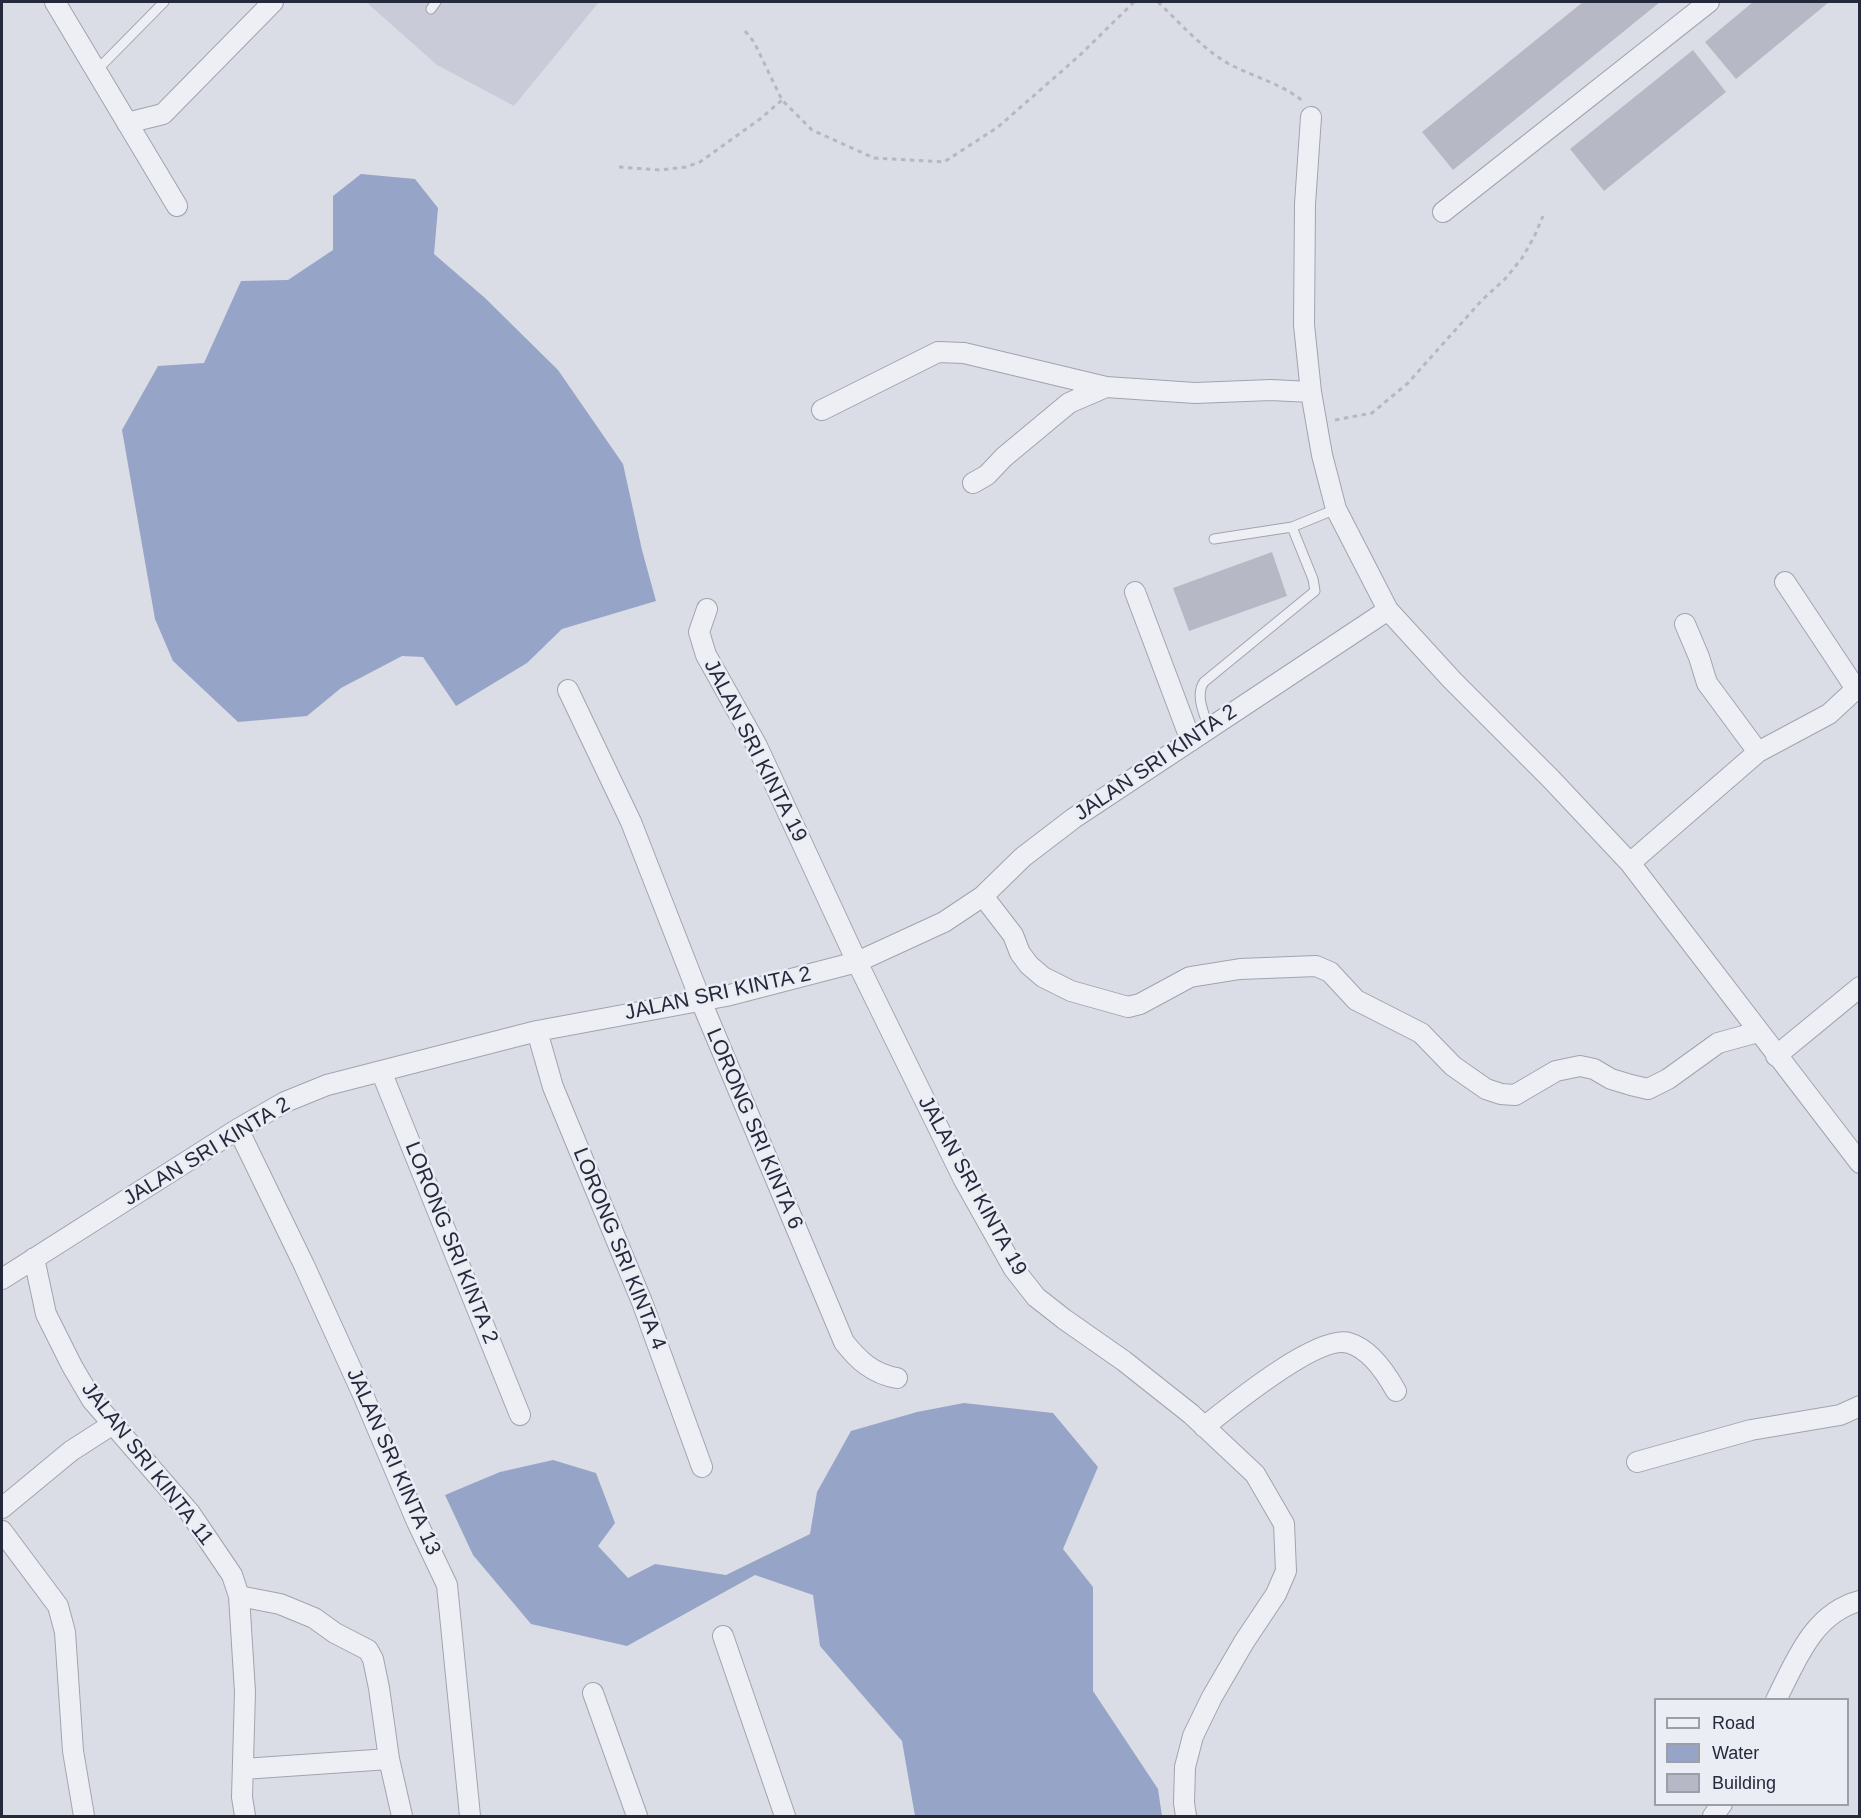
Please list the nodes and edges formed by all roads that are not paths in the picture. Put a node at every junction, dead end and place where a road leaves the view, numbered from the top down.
1 (55, 2) edge
2 (164, 2) edge
3 (273, 2) edge
4 (1708, 2) edge
5 (96, 71) junction
6 (1311, 117) road end
7 (127, 123) junction
8 (177, 206) dead end
9 (1443, 212) dead end
10 (1106, 387) junction
11 (1311, 392) junction
12 (822, 410) dead end
13 (973, 483) dead end
14 (1336, 509) junction
15 (1292, 527) junction
16 (1214, 539) dead end
17 (1785, 582) dead end
18 (1135, 592) dead end
19 (707, 609) dead end
20 (1388, 610) junction
21 (1685, 624) dead end
22 (568, 690) dead end
23 (1858, 691) edge
24 (1209, 728) junction
25 (1191, 741) junction
26 (1758, 752) junction
27 (1630, 863) junction
28 (983, 896) junction
29 (857, 962) junction
30 (1860, 987) edge
31 (700, 1001) junction
32 (537, 1031) junction
33 (1758, 1032) junction
34 (1776, 1056) junction
35 (381, 1071) junction
36 (238, 1129) junction
37 (1860, 1163) edge
38 (34, 1258) junction
39 (2, 1279) edge
40 (897, 1378) dead end
41 (1396, 1391) dead end
42 (1860, 1406) edge
43 (520, 1415) dead end
44 (112, 1424) junction
45 (1204, 1427) junction
46 (1637, 1462) dead end
47 (702, 1467) dead end
48 (2, 1508) edge
49 (2, 1531) edge
50 (239, 1596) junction
51 (1860, 1601) edge
52 (723, 1636) dead end
53 (592, 1693) dead end
54 (1777, 1698) edge
55 (388, 1759) junction
56 (243, 1769) junction
57 (84, 1816) edge
58 (245, 1816) edge
59 (402, 1816) edge
60 (470, 1816) edge
61 (637, 1816) edge
62 (784, 1816) edge
63 (1186, 1816) edge

1 - 5 street
2 - 5 lane
3 - 7 street
4 - 9 street
5 - 7 street
6 - 11 street
7 - 8 street
10 - 11 street
10 - 12 street
10 - 13 street
11 - 14 street
14 - 15 lane
14 - 20 street
15 - 16 lane
15 - 24 lane
17 - 23 street
18 - 25 street
19 - 29 street, JALAN SRI KINTA 19
20 - 24 street, JALAN SRI KINTA 2
20 - 27 street
21 - 26 street
22 - 31 street, LORONG SRI KINTA 6
23 - 26 street
24 - 25 street, JALAN SRI KINTA 2
25 - 28 street, JALAN SRI KINTA 2
26 - 27 street
27 - 33 street
28 - 29 street, JALAN SRI KINTA 2
28 - 33 street
29 - 31 street, JALAN SRI KINTA 2
29 - 45 street, JALAN SRI KINTA 19
30 - 34 street
31 - 32 street, JALAN SRI KINTA 2
31 - 40 street, LORONG SRI KINTA 6
32 - 35 street, JALAN SRI KINTA 2
32 - 47 street, LORONG SRI KINTA 4
33 - 34 street
34 - 37 street
35 - 36 street, JALAN SRI KINTA 2
35 - 43 street, LORONG SRI KINTA 2
36 - 38 street, JALAN SRI KINTA 2
36 - 60 street, JALAN SRI KINTA 13
38 - 39 street, JALAN SRI KINTA 2
38 - 44 street, JALAN SRI KINTA 11
41 - 45 street
42 - 46 street
44 - 48 street
44 - 50 street, JALAN SRI KINTA 11
45 - 63 street, JALAN SRI KINTA 19
49 - 57 street
50 - 55 street
50 - 56 street, JALAN SRI KINTA 11
51 - 54 street
52 - 62 street
53 - 61 street
55 - 56 street
55 - 59 street
56 - 58 street, JALAN SRI KINTA 11

